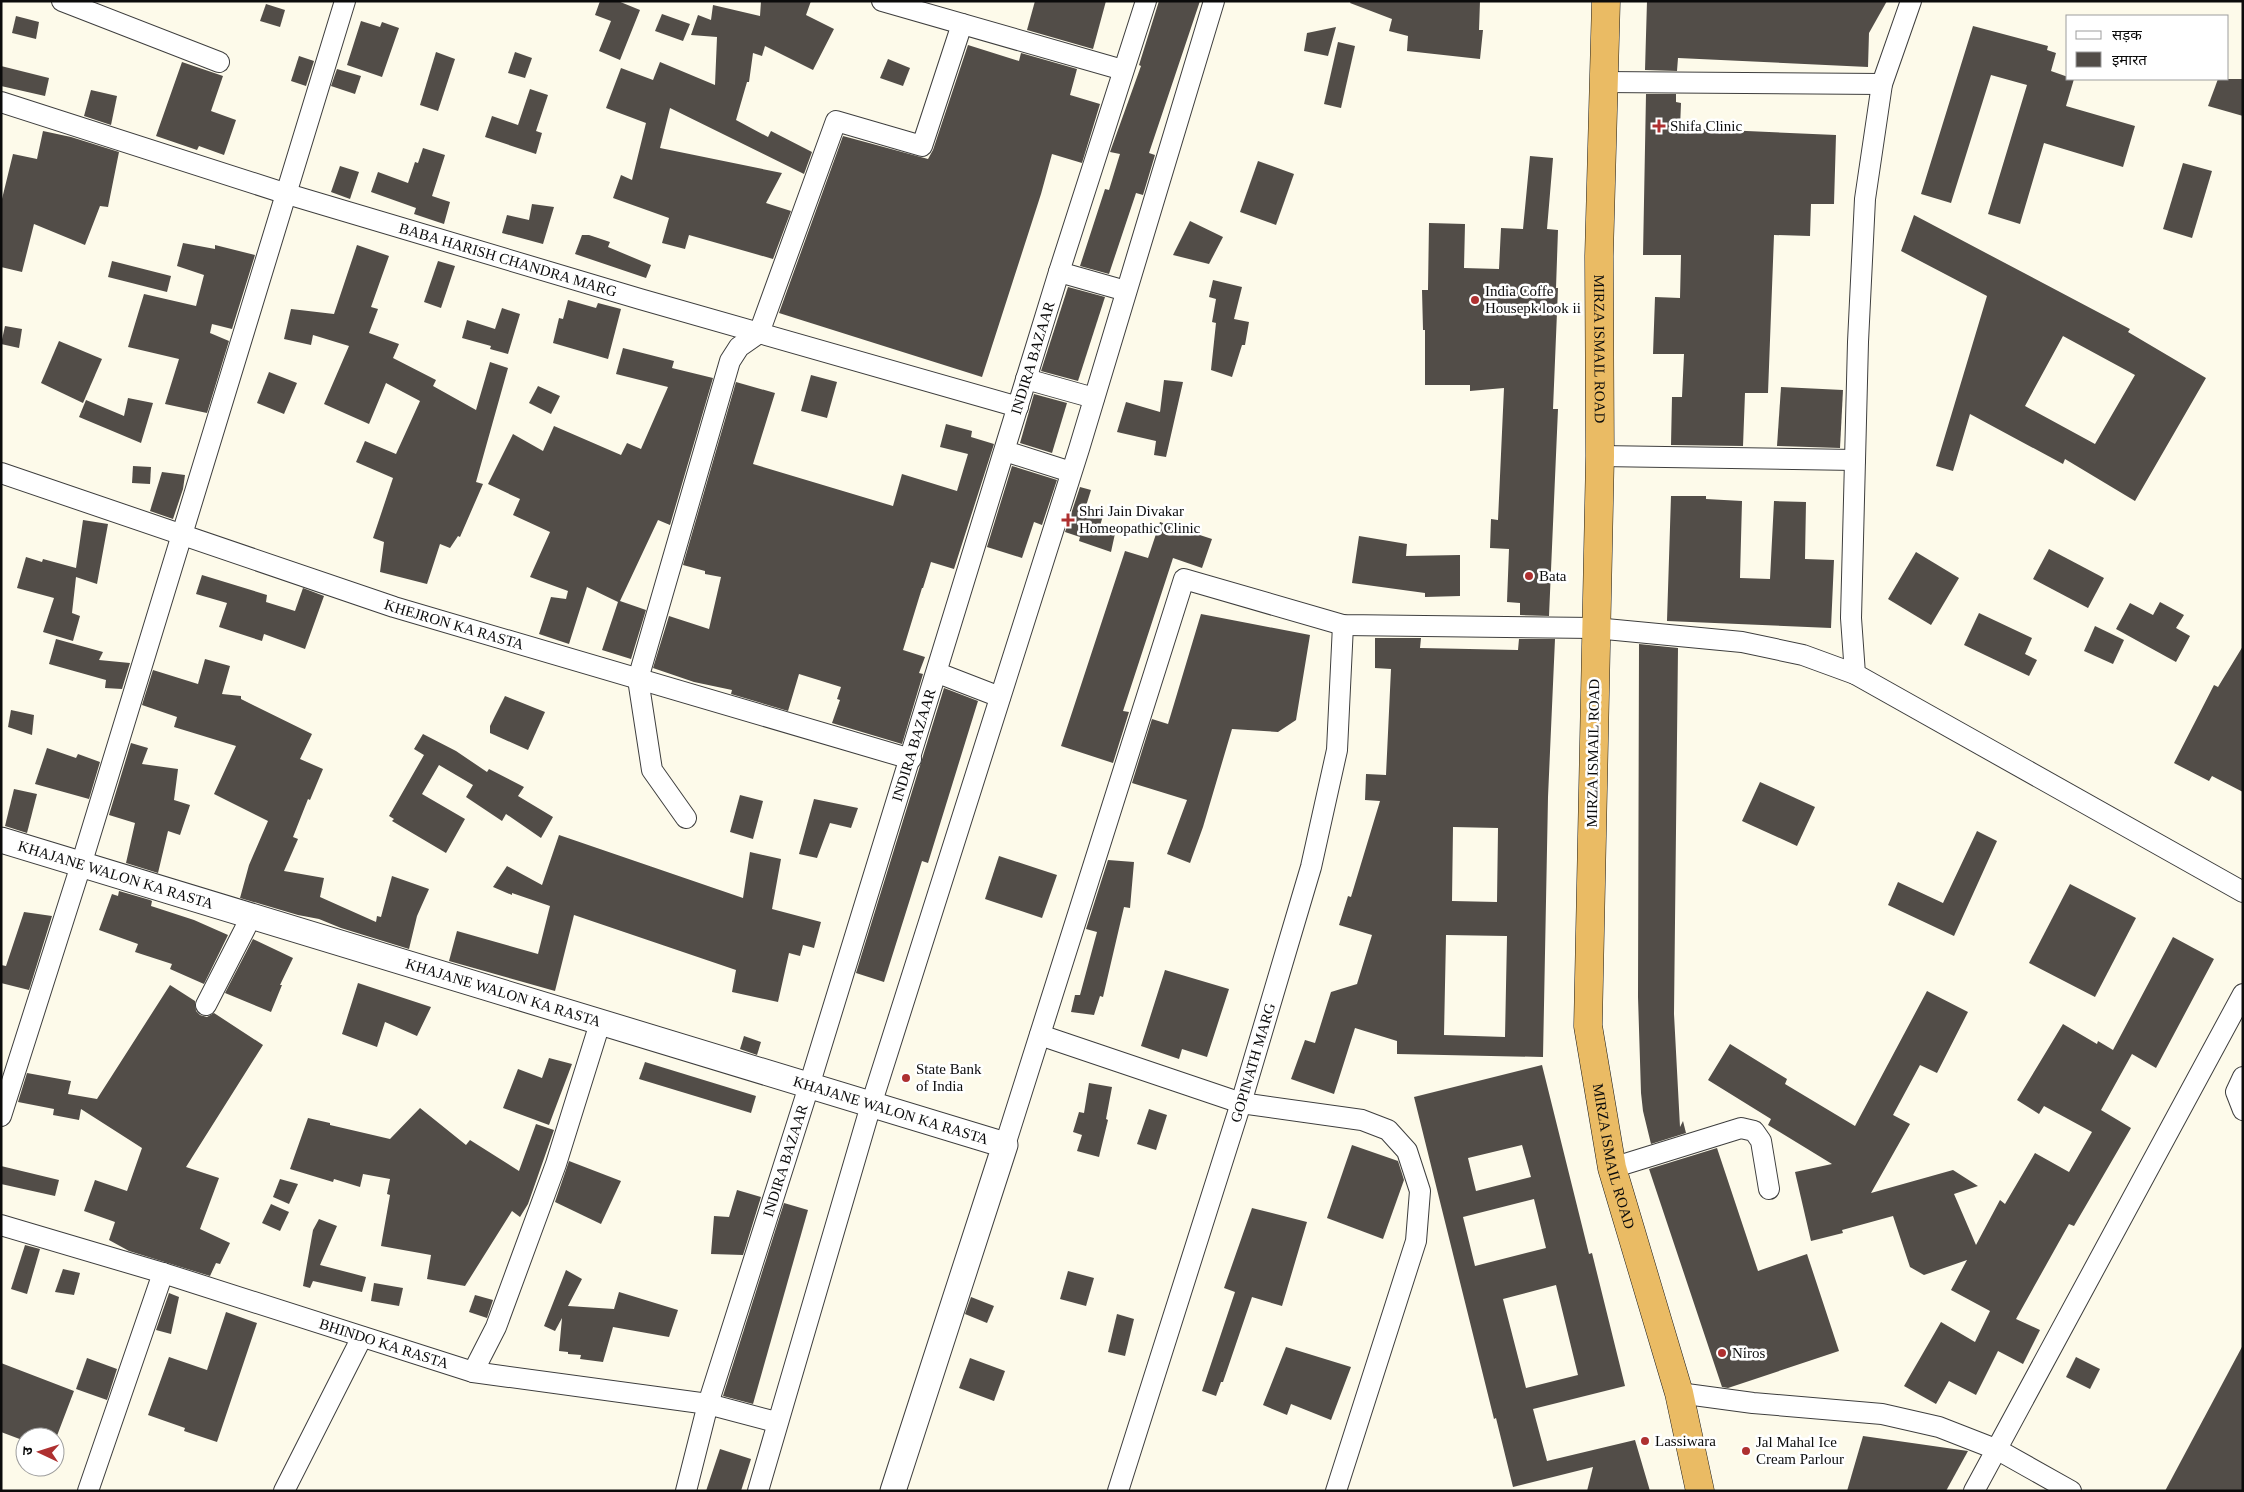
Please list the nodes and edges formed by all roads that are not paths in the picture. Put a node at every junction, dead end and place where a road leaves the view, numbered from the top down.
1 (344, 1) edge
2 (882, 1) edge
3 (1146, 1) edge
4 (1214, 1) edge
5 (1606, 1) edge
6 (1911, 1) edge
7 (67, 2) edge
8 (962, 24) junction
9 (219, 62) dead end
10 (1123, 70) junction
11 (1602, 82) junction
12 (1882, 84) junction
13 (1, 102) edge
14 (284, 193) junction
15 (1059, 272) junction
16 (1126, 291) junction
17 (759, 333) junction
18 (1026, 379) junction
19 (1094, 398) junction
20 (1018, 407) junction
21 (1005, 451) junction
22 (1600, 456) junction
23 (1855, 460) junction
24 (1071, 472) junction
25 (1, 473) edge
26 (181, 535) junction
27 (1343, 625) junction
28 (1594, 628) junction
29 (938, 673) junction
30 (1855, 674) junction
31 (638, 679) junction
32 (1000, 697) junction
33 (911, 759) junction
34 (686, 818) dead end
35 (1, 840) edge
36 (81, 865) junction
37 (2243, 892) edge
38 (252, 917) junction
39 (2243, 994) edge
40 (206, 1005) dead end
41 (600, 1023) junction
42 (1040, 1035) junction
43 (2243, 1077) edge
44 (809, 1086) junction
45 (1242, 1103) junction
46 (871, 1105) junction
47 (2243, 1110) edge
48 (1, 1116) edge
49 (1005, 1145) junction
50 (1612, 1168) junction
51 (1769, 1189) dead end
52 (1, 1225) edge
53 (163, 1273) junction
54 (362, 1337) junction
55 (473, 1372) junction
56 (1680, 1393) junction
57 (708, 1404) junction
58 (776, 1422) junction
59 (1998, 1450) junction
60 (88, 1491) edge
61 (284, 1491) edge
62 (686, 1491) edge
63 (758, 1491) edge
64 (892, 1491) edge
65 (1118, 1491) edge
66 (1336, 1491) edge
67 (1700, 1491) edge
68 (1974, 1491) edge
69 (2071, 1491) edge

1 - 14 street
2 - 8 street
3 - 10 street, INDIRA BAZAAR
4 - 16 street
5 - 11 highway, MIRZA ISMAIL ROAD
6 - 12 street
7 - 9 street
8 - 10 street
8 - 17 street
10 - 15 street, INDIRA BAZAAR
11 - 12 street
11 - 22 highway, MIRZA ISMAIL ROAD
12 - 23 street
13 - 14 street, BABA HARISH CHANDRA MARG
14 - 17 street, BABA HARISH CHANDRA MARG
14 - 26 street
15 - 16 street
15 - 18 street, INDIRA BAZAAR
16 - 19 street
17 - 20 street, BABA HARISH CHANDRA MARG
17 - 31 street
18 - 19 street
18 - 20 street, INDIRA BAZAAR
19 - 24 street
20 - 21 street, INDIRA BAZAAR
21 - 24 street
21 - 29 street, INDIRA BAZAAR
22 - 23 street
22 - 28 highway, MIRZA ISMAIL ROAD
23 - 30 street
24 - 32 street
25 - 26 street, KHEJRON KA RASTA
26 - 31 street, KHEJRON KA RASTA
26 - 36 street
27 - 28 street
27 - 42 street
27 - 45 street, GOPINATH MARG
28 - 30 street
28 - 50 highway, MIRZA ISMAIL ROAD
29 - 32 street
29 - 33 street, INDIRA BAZAAR
30 - 37 street
31 - 33 street, KHEJRON KA RASTA
31 - 34 street
32 - 46 street
33 - 44 street, INDIRA BAZAAR
35 - 36 street, KHAJANE WALON KA RASTA
36 - 38 street, KHAJANE WALON KA RASTA
36 - 48 street
38 - 40 street
38 - 41 street, KHAJANE WALON KA RASTA
39 - 59 street
41 - 44 street, KHAJANE WALON KA RASTA
41 - 55 street
42 - 45 street
42 - 49 street
43 - 47 street
44 - 46 street, KHAJANE WALON KA RASTA
44 - 57 street, INDIRA BAZAAR
45 - 65 street, GOPINATH MARG
45 - 66 street
46 - 49 street, KHAJANE WALON KA RASTA
46 - 58 street
49 - 64 street
50 - 51 street
50 - 56 highway, MIRZA ISMAIL ROAD
52 - 53 street, BHINDO KA RASTA
53 - 54 street, BHINDO KA RASTA
53 - 60 street
54 - 55 street, BHINDO KA RASTA
54 - 61 street
55 - 57 street, BHINDO KA RASTA
56 - 59 street
56 - 67 highway, MIRZA ISMAIL ROAD
57 - 58 street, BHINDO KA RASTA
57 - 62 street, INDIRA BAZAAR
58 - 63 street
59 - 68 street
59 - 69 street

